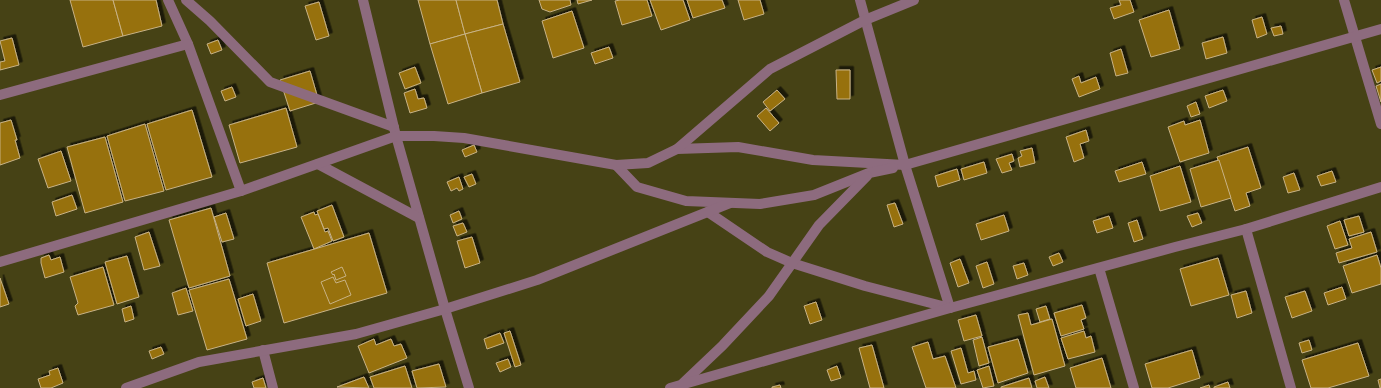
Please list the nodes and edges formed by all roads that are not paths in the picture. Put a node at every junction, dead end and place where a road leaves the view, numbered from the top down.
1 (168, 0) edge
2 (186, 0) edge
3 (363, 0) edge
4 (860, 0) edge
5 (914, 0) edge
6 (1344, 0) edge
7 (865, 20) junction
8 (1381, 29) edge
9 (1354, 36) junction
10 (188, 44) junction
11 (0, 95) edge
12 (1381, 124) edge
13 (395, 131) junction
14 (677, 149) junction
15 (318, 164) junction
16 (616, 164) junction
17 (905, 165) junction
18 (869, 173) junction
19 (1381, 187) edge
20 (241, 191) junction
21 (730, 203) junction
22 (708, 212) junction
23 (419, 218) junction
24 (1246, 229) junction
25 (0, 262) edge
26 (792, 263) junction
27 (1099, 268) junction
28 (950, 308) junction
29 (445, 309) junction
30 (263, 350) junction
31 (681, 385) junction
32 (130, 387) edge
33 (273, 388) edge
34 (469, 388) edge
35 (670, 388) edge
36 (1134, 388) edge
37 (1291, 388) edge

1 - 10 street
2 - 13 street
3 - 13 street
4 - 7 street
5 - 7 street
6 - 9 street
7 - 14 street
7 - 17 street
8 - 9 street
9 - 12 street
9 - 17 street
10 - 11 street
10 - 20 street
13 - 15 street
13 - 16 street
13 - 23 street
14 - 16 street
14 - 17 street
15 - 20 street
15 - 23 street
16 - 21 street
17 - 18 street
17 - 28 street
18 - 21 street
18 - 26 street
19 - 24 street
20 - 25 street
21 - 22 street
22 - 26 street
22 - 29 street
23 - 29 street
24 - 27 street
24 - 37 street
26 - 28 street
26 - 31 street
27 - 28 street
27 - 36 street
28 - 31 street
29 - 30 street
29 - 34 street
30 - 32 street
30 - 33 street
31 - 35 street

